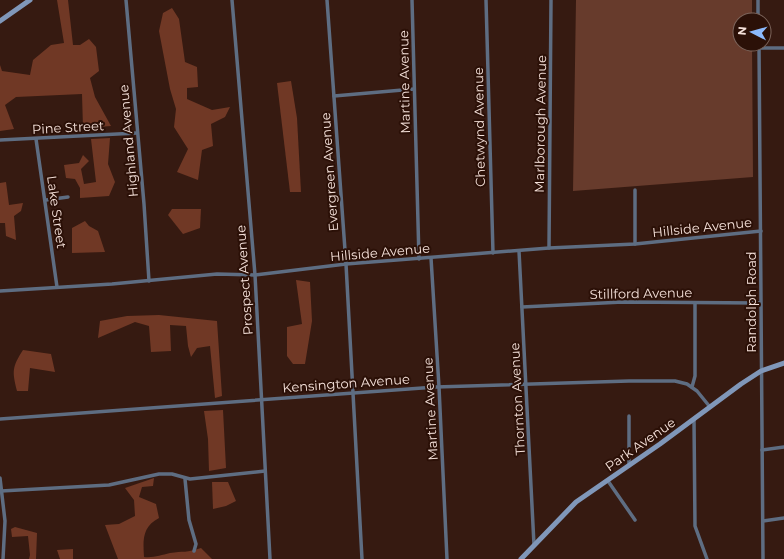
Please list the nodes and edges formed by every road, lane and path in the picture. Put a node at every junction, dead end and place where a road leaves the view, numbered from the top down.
1 (30, 0) edge
2 (126, 0) edge
3 (232, 0) edge
4 (327, 0) edge
5 (412, 0) edge
6 (486, 0) edge
7 (551, 0) edge
8 (758, 0) edge
9 (758, 12) edge
10 (0, 21) edge
11 (772, 47) edge
12 (784, 48) edge
13 (759, 52) edge
14 (414, 89) junction
15 (334, 96) junction
16 (137, 133) junction
17 (36, 139) junction
18 (0, 140) edge
19 (635, 190) dead end
20 (68, 197) dead end
21 (46, 200) junction
22 (761, 231) junction
23 (635, 244) junction
24 (549, 248) junction
25 (519, 251) junction
26 (493, 253) junction
27 (431, 258) junction
28 (418, 259) junction
29 (346, 264) junction
30 (254, 275) junction
31 (149, 281) junction
32 (57, 287) junction
33 (0, 291) edge
34 (695, 303) junction
35 (760, 304) junction
36 (522, 307) junction
37 (784, 363) edge
38 (762, 371) junction
39 (526, 384) junction
40 (439, 387) junction
41 (692, 387) junction
42 (353, 393) junction
43 (260, 399) junction
44 (710, 407) junction
45 (628, 416) dead end
46 (0, 419) edge
47 (694, 420) junction
48 (784, 447) edge
49 (762, 450) junction
50 (629, 466) junction
51 (265, 471) junction
52 (0, 478) edge
53 (185, 479) junction
54 (608, 481) junction
55 (1, 491) junction
56 (2, 506) edge
57 (784, 518) edge
58 (635, 520) dead end
59 (763, 521) junction
60 (534, 546) junction
61 (194, 551) dead end
62 (3, 559) edge
63 (270, 559) edge
64 (362, 559) edge
65 (447, 559) edge
66 (521, 559) edge
67 (707, 559) edge
68 (763, 559) edge

1 - 10 main road
2 - 16 street, Highland Avenue
3 - 30 street, Prospect Avenue
4 - 15 street, Evergreen Avenue
5 - 14 street, Martine Avenue
6 - 26 street, Chetwynd Avenue
7 - 24 street, Marlborough Avenue
8 - 9 street
11 - 12 street
13 - 22 street, Randolph Road
14 - 15 street
14 - 28 street, Martine Avenue
15 - 29 street, Evergreen Avenue
16 - 17 street, Pine Street
16 - 31 street, Highland Avenue
17 - 18 street, Pine Street
17 - 21 street, Lake Street
19 - 23 street
20 - 21 street
21 - 32 street, Lake Street
22 - 23 street, Hillside Avenue
22 - 35 street, Randolph Road
23 - 24 street, Hillside Avenue
24 - 25 street, Hillside Avenue
25 - 26 street, Hillside Avenue
25 - 36 street, Thornton Avenue
26 - 27 street, Hillside Avenue
27 - 28 street, Hillside Avenue
27 - 40 street, Martine Avenue
28 - 29 street, Hillside Avenue
29 - 30 street, Hillside Avenue
29 - 42 street, Evergreen Avenue
30 - 31 street, Hillside Avenue
30 - 43 street, Prospect Avenue
31 - 32 street, Hillside Avenue
32 - 33 street, Hillside Avenue
34 - 35 street, Stillford Avenue
34 - 36 street, Stillford Avenue
34 - 41 street
35 - 38 street, Randolph Road
36 - 39 street, Thornton Avenue
37 - 38 main road, Park Avenue
38 - 44 main road, Park Avenue
38 - 49 street, Randolph Road
39 - 40 street, Kensington Avenue
39 - 41 street, Kensington Avenue
39 - 60 street, Thornton Avenue
40 - 42 street, Kensington Avenue
40 - 65 street, Martine Avenue
41 - 44 street
42 - 43 street, Kensington Avenue
42 - 64 street, Evergreen Avenue
43 - 46 street, Kensington Avenue
43 - 51 street, Prospect Avenue
44 - 47 main road, Park Avenue
45 - 50 street
47 - 50 main road, Park Avenue
47 - 67 street
48 - 49 street
49 - 59 street, Randolph Road
50 - 54 main road, Park Avenue
51 - 53 street
51 - 63 street, Prospect Avenue
52 - 55 street
53 - 55 street
53 - 61 street
54 - 58 street
54 - 60 main road, Park Avenue
55 - 56 street
56 - 62 street
57 - 59 street
59 - 68 street, Randolph Road
60 - 66 main road, Park Avenue

